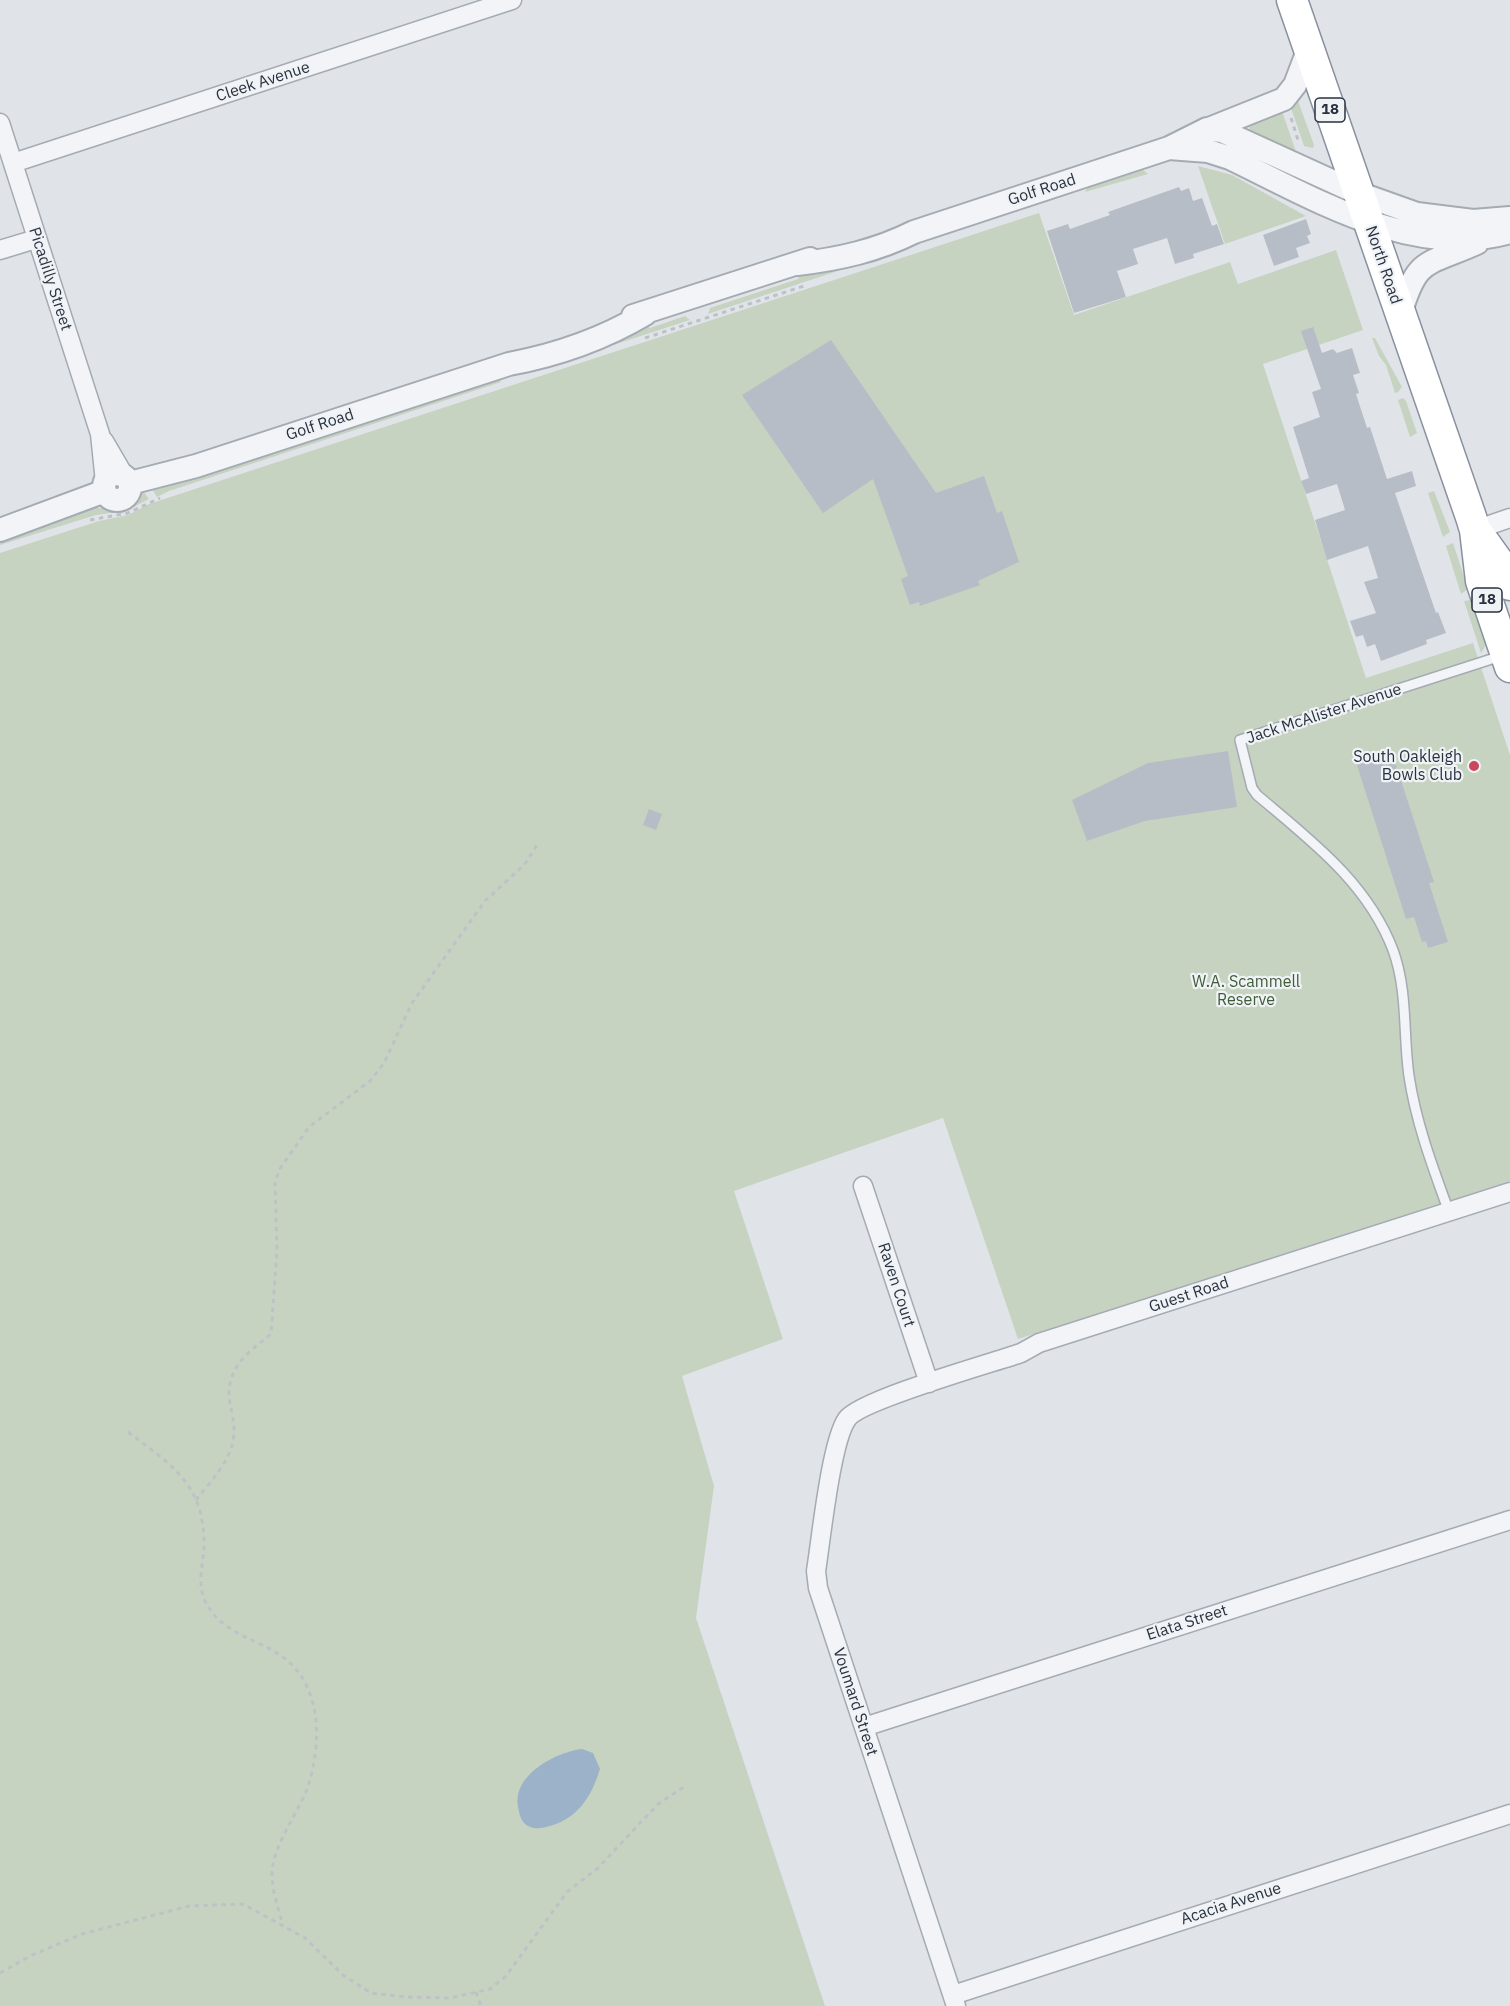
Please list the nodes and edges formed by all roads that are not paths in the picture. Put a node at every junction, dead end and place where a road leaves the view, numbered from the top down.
1 (512, 0) edge
2 (1292, 0) edge
3 (1309, 48) junction
4 (0, 123) edge
5 (1207, 129) junction
6 (1169, 148) junction
7 (13, 163) junction
8 (1358, 193) junction
9 (1510, 218) edge
10 (1368, 221) junction
11 (1510, 232) edge
12 (36, 239) junction
13 (1486, 239) junction
14 (0, 250) edge
15 (1400, 315) junction
16 (116, 483) junction
17 (1510, 518) edge
18 (0, 530) edge
19 (1475, 530) junction
20 (1510, 585) edge
21 (1508, 660) edge
22 (863, 1186) dead end
23 (1510, 1192) edge
24 (1449, 1212) junction
25 (929, 1383) junction
26 (870, 1403) joint
27 (1510, 1520) edge
28 (864, 1727) junction
29 (1510, 1814) edge
30 (955, 2001) edge

1 - 7 street, Cleek Avenue
2 - 3 highway, North Road / 18
3 - 5 street, Golf Road
3 - 8 highway, North Road / 18
4 - 7 street, Picadilly Street
5 - 6 street, Golf Road
5 - 8 street
6 - 10 street, Golf Road
6 - 16 street, Golf Road
7 - 12 street, Picadilly Street
8 - 9 street
8 - 10 highway, North Road / 18
10 - 13 street, Golf Road
10 - 15 highway, North Road / 18
11 - 13 street
12 - 14 street
12 - 16 street, Picadilly Street
13 - 15 street
15 - 19 highway, North Road / 18
16 - 18 street, Golf Road
17 - 19 street
19 - 20 highway, North Road / 18
19 - 21 highway, North Road / 18
21 - 24 lane, Jack McAlister Avenue
22 - 25 street, Raven Court
23 - 24 street, Guest Road
24 - 25 street, Guest Road
25 - 26 street, Guest Road
26 - 28 street, Voumard Street
27 - 28 street, Elata Street
28 - 30 street, Voumard Street
29 - 30 street, Acacia Avenue

